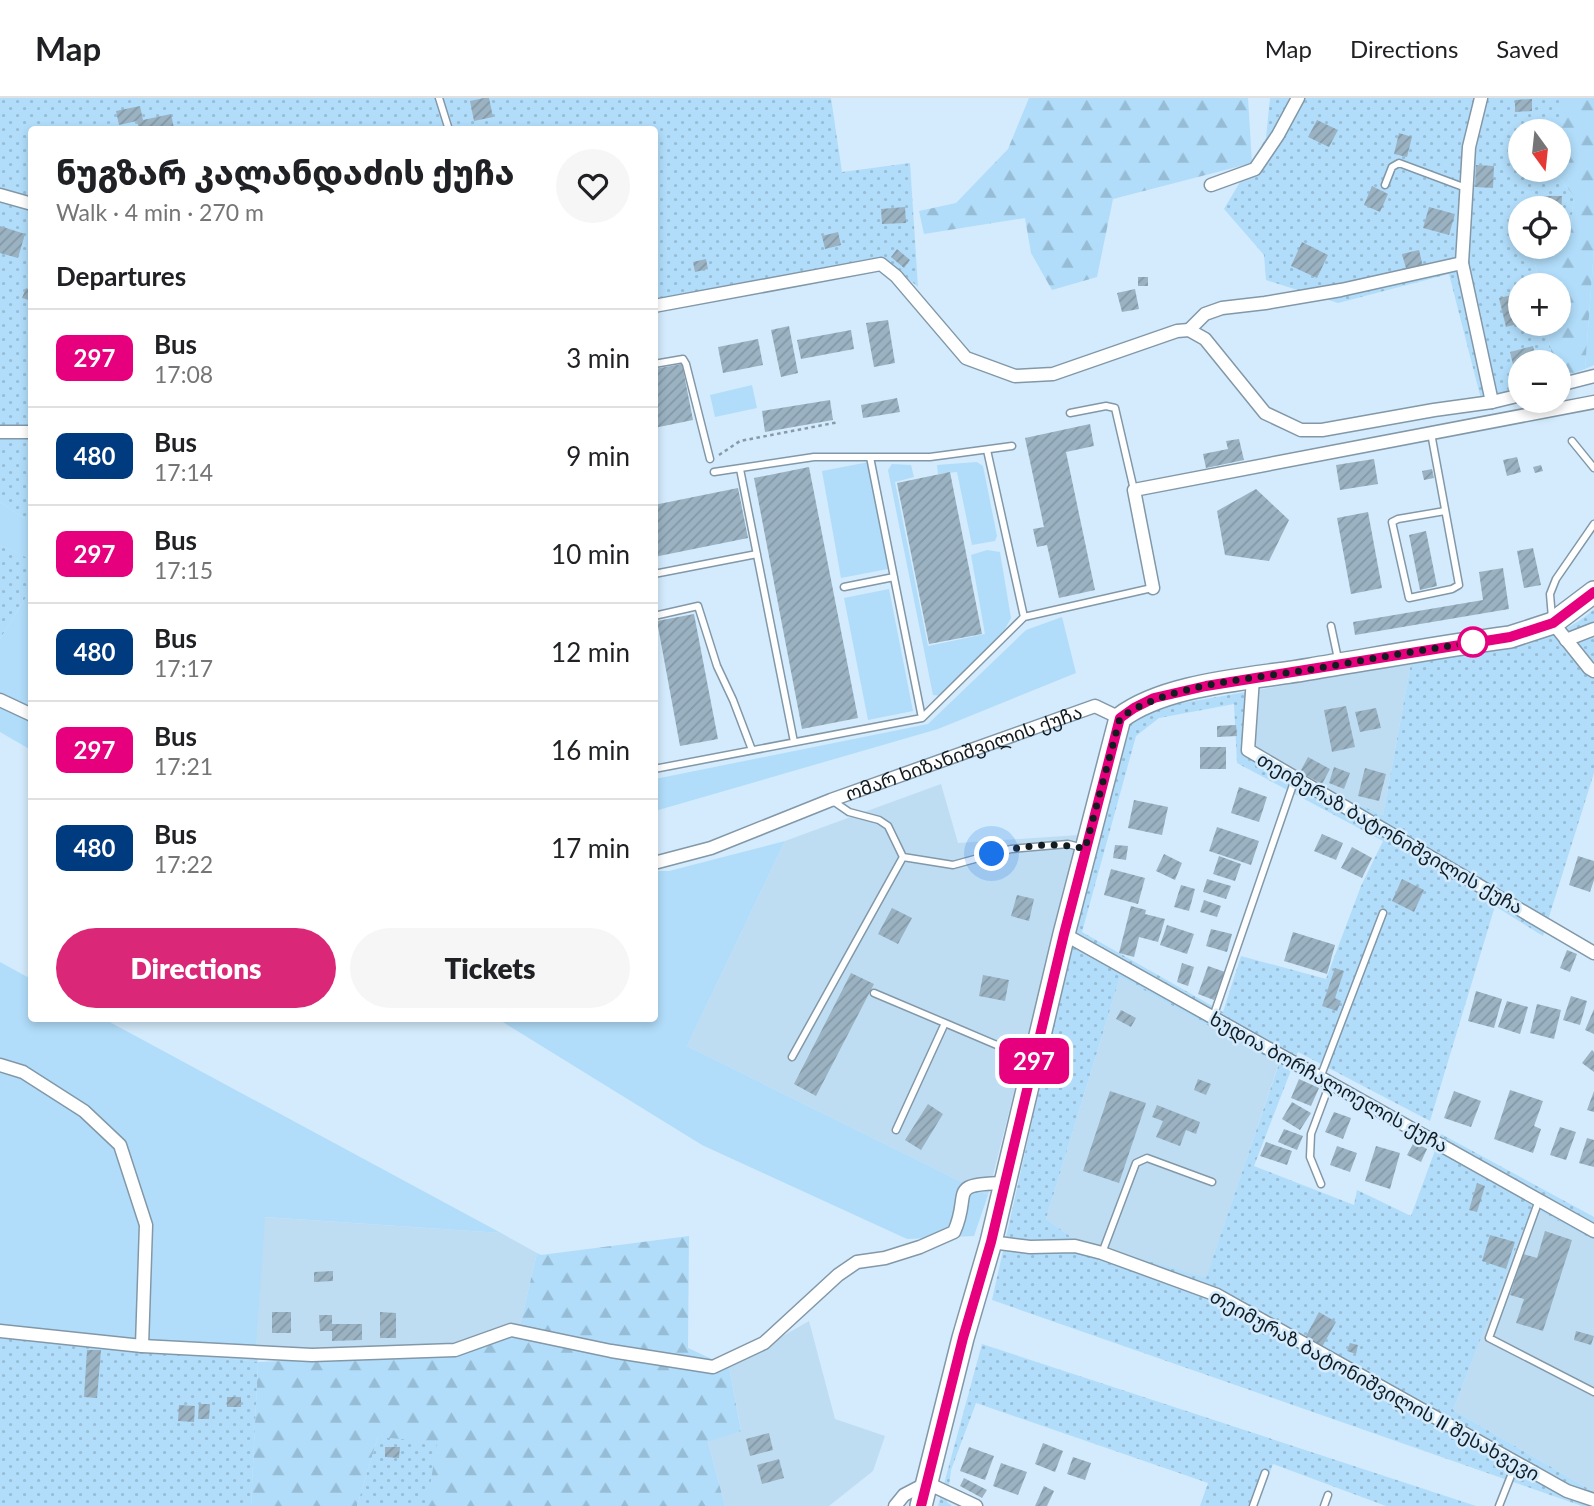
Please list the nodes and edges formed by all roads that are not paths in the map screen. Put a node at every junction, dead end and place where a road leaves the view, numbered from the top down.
1 (439, 98) edge
2 (1298, 98) edge
3 (1481, 98) edge
4 (448, 126) edge
5 (1211, 185) dead end
6 (1385, 185) dead end
7 (1467, 189) junction
8 (0, 195) edge
9 (28, 203) edge
10 (1462, 263) junction
11 (658, 305) edge
12 (1189, 330) junction
13 (658, 362) edge
14 (1594, 376) edge
15 (1571, 382) edge
16 (1508, 398) edge
17 (1492, 402) junction
18 (1594, 402) edge
19 (1070, 414) dead end
20 (0, 432) edge
21 (28, 432) edge
22 (1431, 433) junction
23 (1572, 441) dead end
24 (1012, 446) dead end
25 (987, 450) junction
26 (870, 457) junction
27 (710, 459) road end
28 (1594, 468) edge
29 (740, 469) junction
30 (714, 472) dead end
31 (1134, 490) junction
32 (1445, 511) junction
33 (1594, 524) edge
34 (757, 554) junction
35 (658, 573) edge
36 (894, 577) junction
37 (844, 587) dead end
38 (1153, 588) joint
39 (1594, 592) edge
40 (658, 615) edge
41 (1024, 617) junction
42 (1331, 626) dead end
43 (1594, 629) edge
44 (1560, 631) junction
45 (1339, 664) junction
46 (1594, 671) edge
47 (1253, 678) junction
48 (0, 700) edge
49 (28, 713) edge
50 (922, 718) junction
51 (1120, 718) junction
52 (794, 743) junction
53 (752, 750) junction
54 (658, 768) edge
55 (1295, 777) junction
56 (831, 800) junction
57 (1085, 849) junction
58 (903, 857) junction
59 (658, 862) edge
60 (1383, 912) dead end
61 (1064, 934) junction
62 (1594, 953) edge
63 (874, 993) dead end
64 (1213, 1018) junction
65 (945, 1023) junction
66 (792, 1057) dead end
67 (1034, 1060) junction
68 (0, 1065) edge
69 (1325, 1081) junction
70 (896, 1130) dead end
71 (1212, 1182) dead end
72 (1005, 1183) junction
73 (1321, 1184) dead end
74 (1539, 1200) junction
75 (1594, 1231) edge
76 (991, 1242) junction
77 (1102, 1253) junction
78 (0, 1331) edge
79 (142, 1346) junction
80 (1594, 1392) edge
81 (1516, 1463) junction
82 (1265, 1473) dead end
83 (927, 1483) junction
84 (1328, 1495) dead end
85 (1594, 1500) edge
86 (895, 1506) edge
87 (921, 1506) edge
88 (976, 1506) edge
89 (1253, 1506) edge
90 (1324, 1506) edge
91 (1499, 1506) edge

1 - 4 lane
2 - 5 street
3 - 7 street
6 - 7 lane
7 - 10 street
8 - 9 street
10 - 12 street
10 - 17 street
11 - 12 street
12 - 17 street
13 - 27 lane
14 - 15 street
16 - 17 street
18 - 22 street
19 - 31 lane
20 - 21 street
22 - 31 street
22 - 32 lane
23 - 28 lane
24 - 25 lane
25 - 26 lane
25 - 41 lane
26 - 29 lane
26 - 36 lane
29 - 30 lane
29 - 34 lane
31 - 38 street
32 - 32 lane
33 - 44 lane
34 - 35 lane
34 - 52 lane
36 - 37 lane
36 - 50 lane
38 - 41 lane
39 - 44 main road
40 - 53 lane
41 - 50 lane
42 - 45 lane
43 - 44 street
44 - 45 main road
44 - 46 street
45 - 47 main road
47 - 51 main road
47 - 55 street, თეიმურაზ ბატონიშვილის ქუჩა
48 - 49 street
50 - 52 lane
51 - 56 street, ომარ ხიზანიშვილის ქუჩა
51 - 57 main road
52 - 53 lane
53 - 54 lane
55 - 62 street, თეიმურაზ ბატონიშვილის ქუჩა
55 - 64 lane
56 - 58 lane
56 - 59 street, ომარ ხიზანიშვილის ქუჩა
57 - 58 lane
57 - 61 main road
58 - 66 lane
60 - 69 lane
61 - 64 street, ხუდია ბორჩალოელის ქუჩა
61 - 67 main road
63 - 65 lane
64 - 69 street, ხუდია ბორჩალოელის ქუჩა
65 - 67 lane
65 - 70 lane
67 - 72 main road
68 - 79 street
69 - 73 lane
69 - 74 street, ხუდია ბორჩალოელის ქუჩა
71 - 77 lane
72 - 76 main road
72 - 79 street
74 - 75 street, ხუდია ბორჩალოელის ქუჩა
74 - 80 lane
76 - 77 street, თეიმურაზ ბატონიშვილის II შესახვევი
76 - 83 main road
77 - 81 street, თეიმურაზ ბატონიშვილის II შესახვევი
78 - 79 street
81 - 85 street, თეიმურაზ ბატონიშვილის II შესახვევი
81 - 91 lane
82 - 89 lane
83 - 86 street
83 - 87 main road
83 - 88 street
84 - 90 lane

